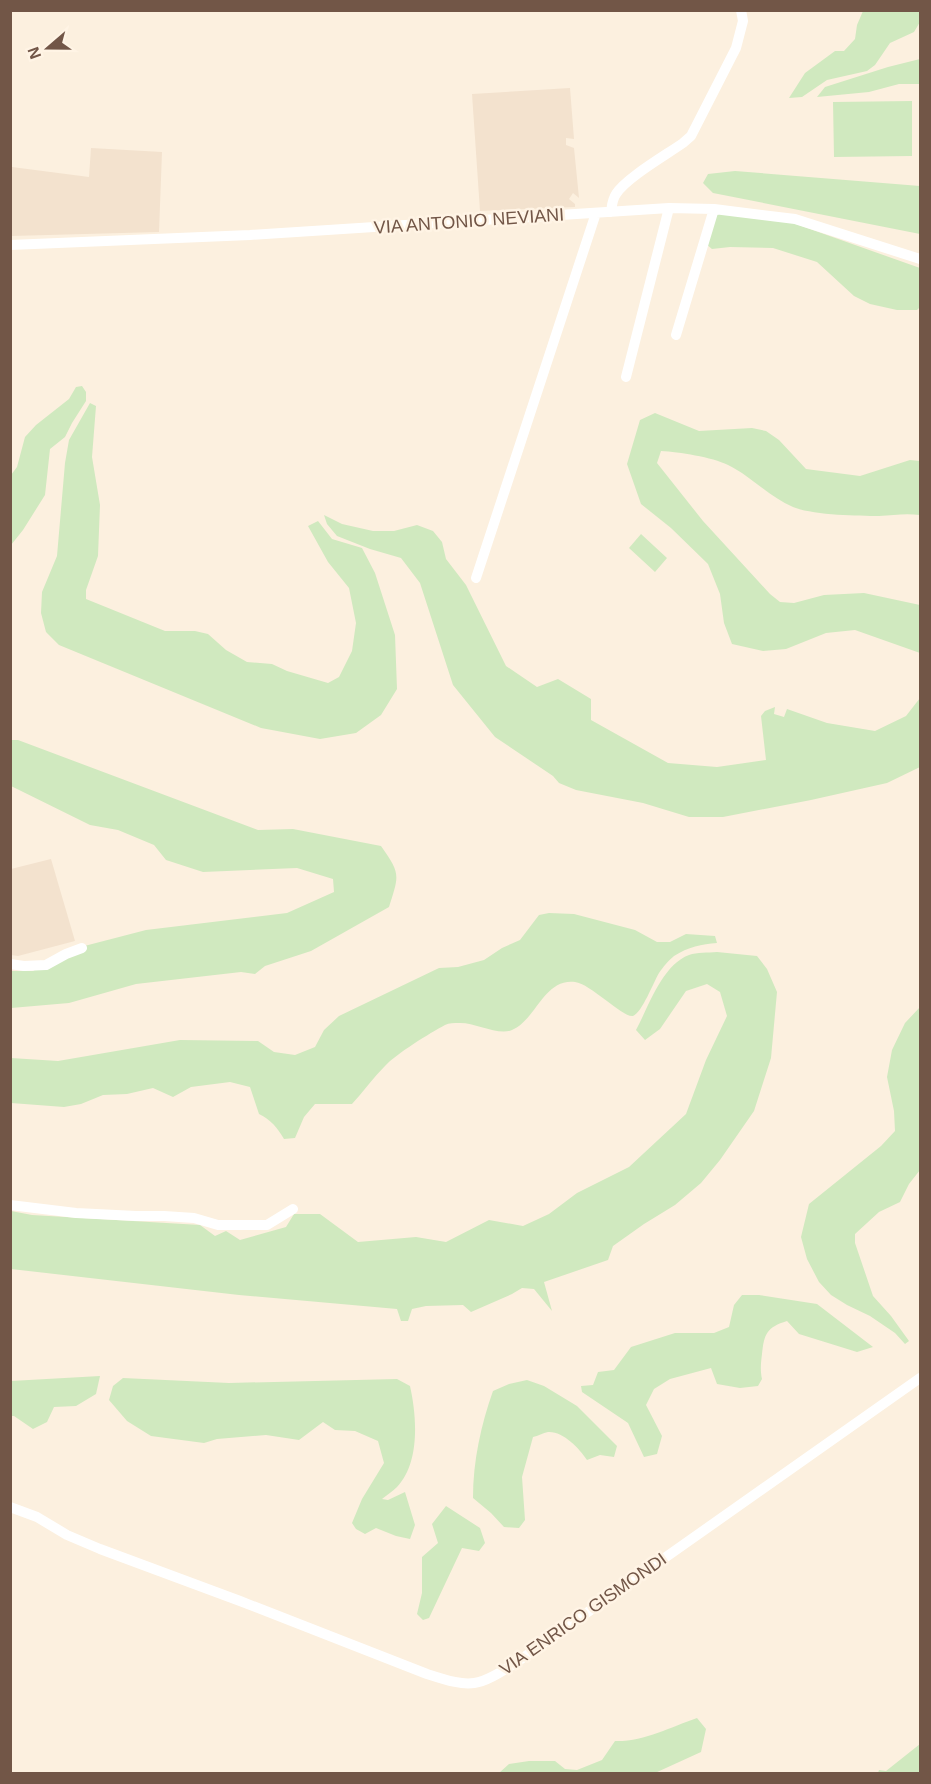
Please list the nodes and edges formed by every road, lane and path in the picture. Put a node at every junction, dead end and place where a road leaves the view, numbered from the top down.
1 (741, 10) edge
2 (669, 208) junction
3 (714, 209) junction
4 (611, 212) junction
5 (596, 213) junction
6 (10, 245) edge
7 (921, 259) edge
8 (676, 334) dead end
9 (626, 377) dead end
10 (476, 578) dead end
11 (82, 948) dead end
12 (10, 964) edge
13 (10, 1205) edge
14 (293, 1209) dead end
15 (921, 1378) edge
16 (10, 1507) edge

1 - 4 street
2 - 3 street, VIA ANTONIO NEVIANI
2 - 4 street, VIA ANTONIO NEVIANI
2 - 9 street
3 - 7 street, VIA ANTONIO NEVIANI
3 - 8 street
4 - 5 street, VIA ANTONIO NEVIANI
5 - 6 street, VIA ANTONIO NEVIANI
5 - 10 street
11 - 12 street
13 - 14 street
15 - 16 street, VIA ENRICO GISMONDI

